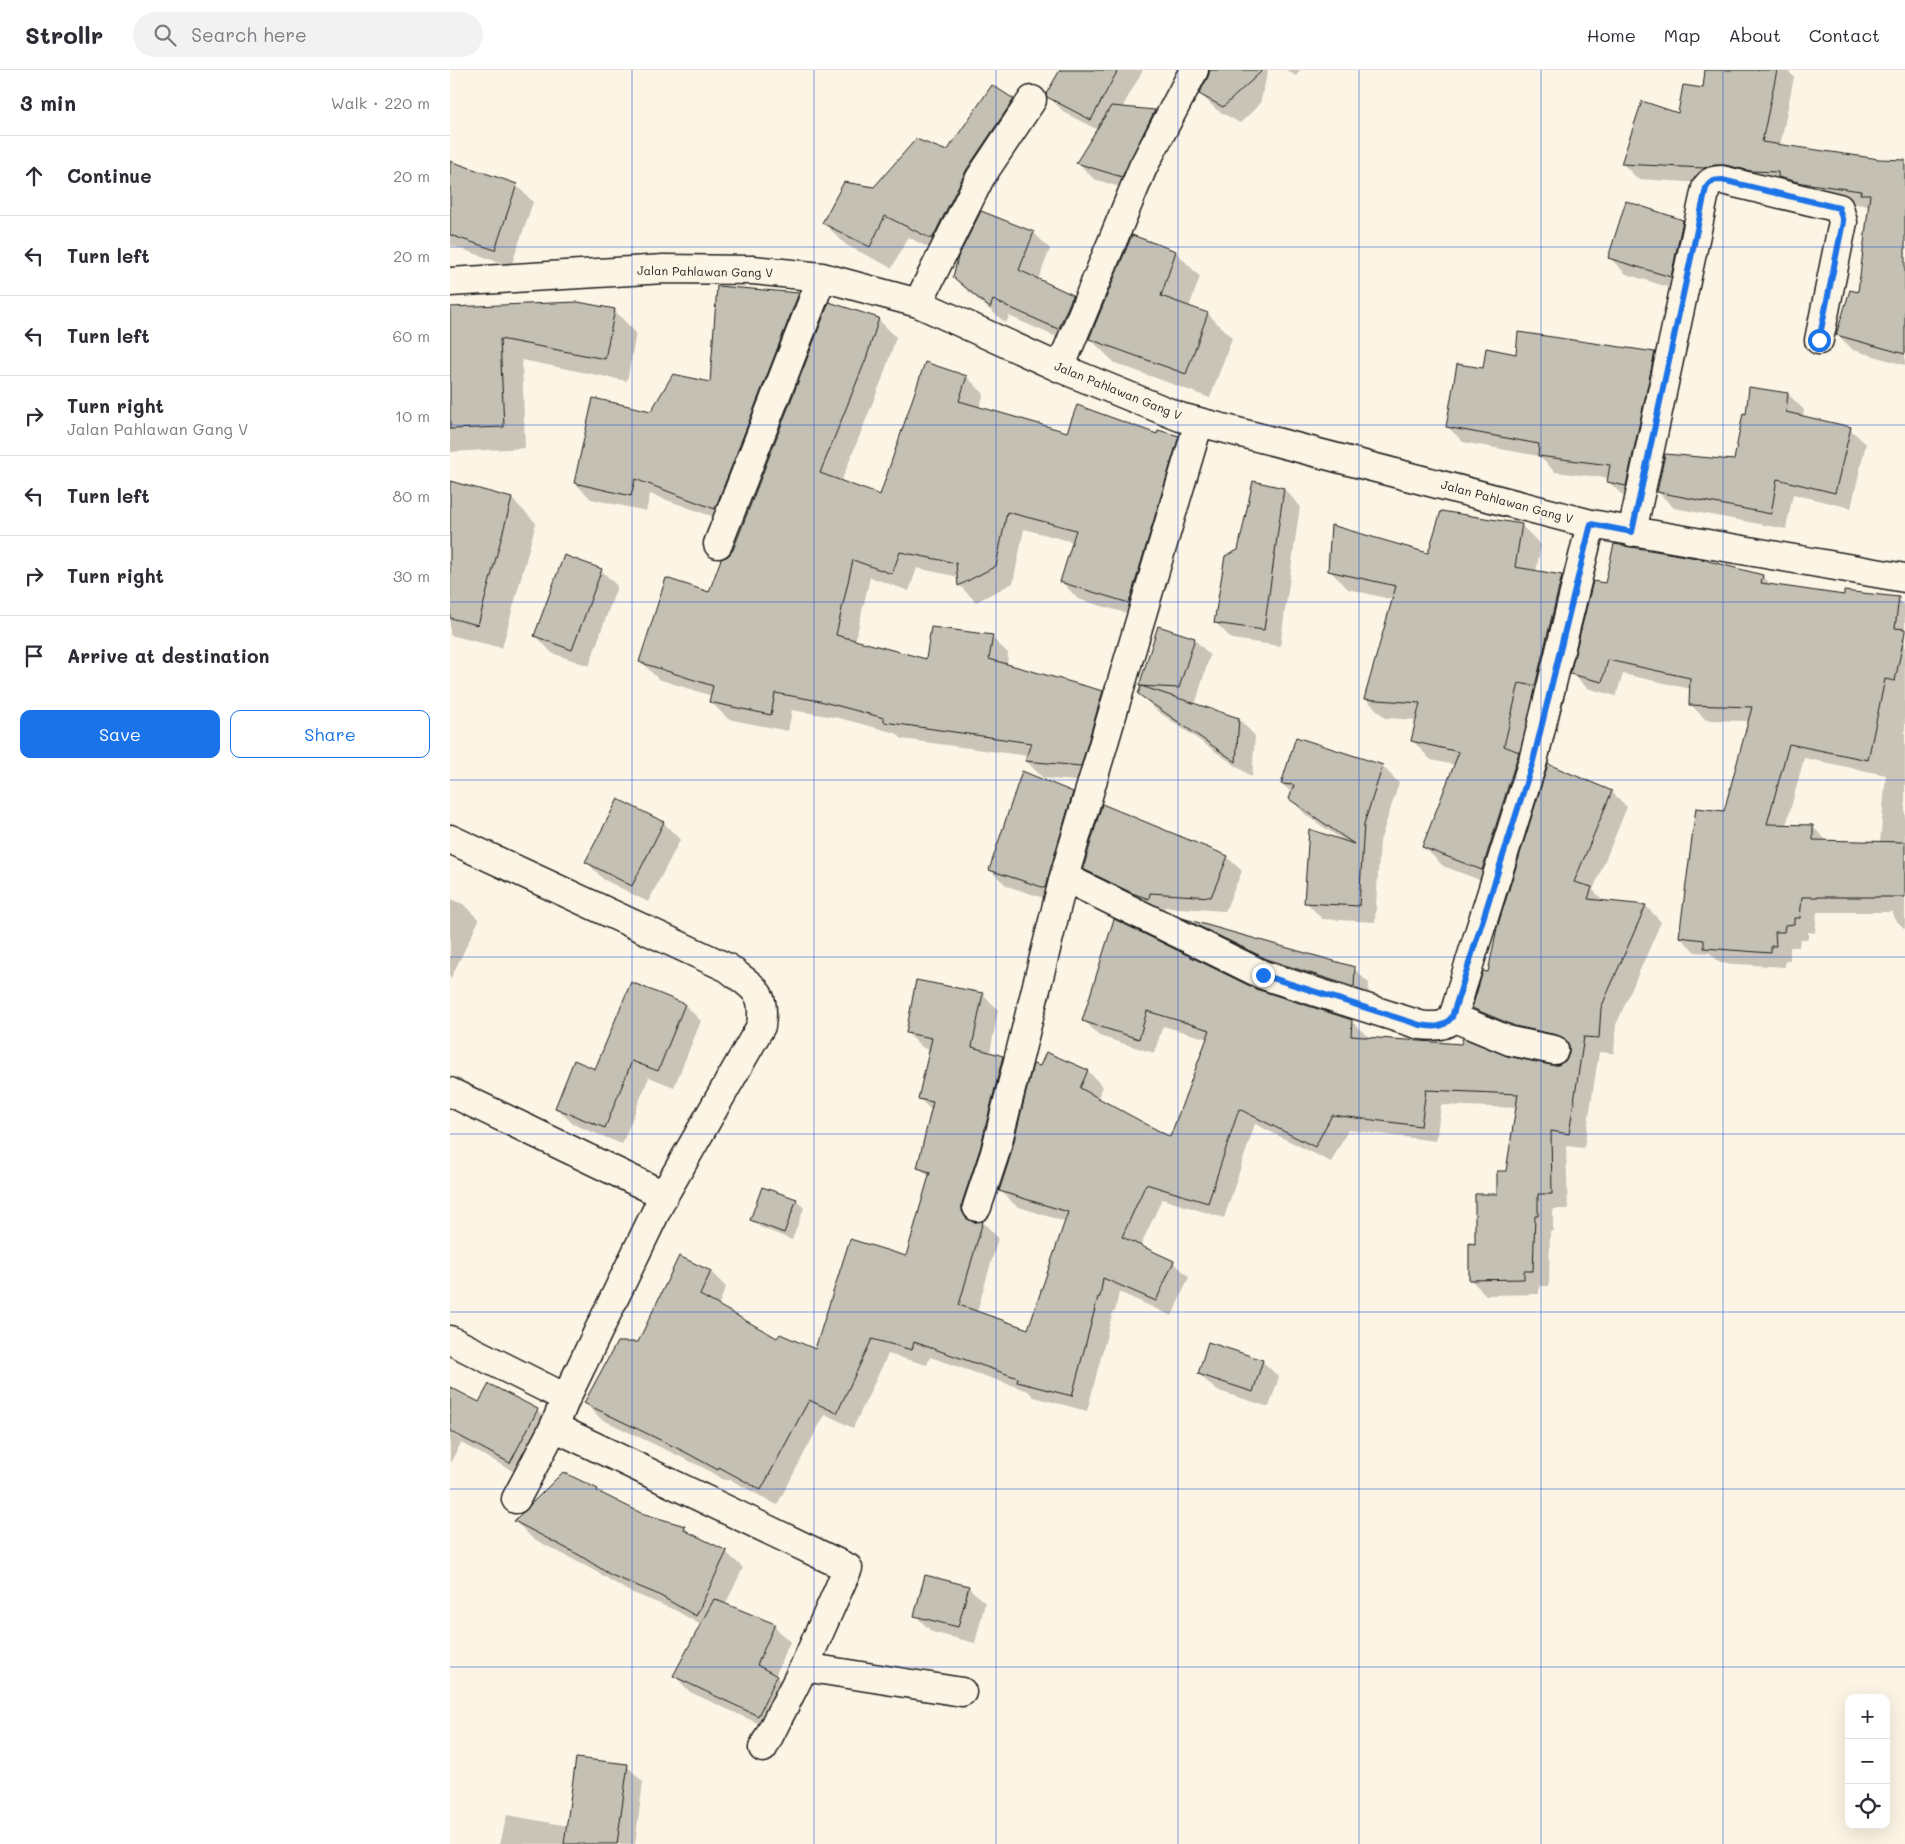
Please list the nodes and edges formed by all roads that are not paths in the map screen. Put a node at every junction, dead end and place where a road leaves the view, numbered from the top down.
1 (1194, 70) edge
2 (1032, 100) dead end
3 (822, 277) junction
4 (450, 282) edge
5 (918, 302) junction
6 (1819, 340) dead end
7 (1060, 368) junction
8 (1199, 422) junction
9 (1591, 524) junction
10 (1632, 532) junction
11 (718, 544) dead end
12 (1905, 578) edge
13 (450, 839) edge
14 (1064, 878) junction
15 (1452, 1017) junction
16 (1554, 1050) dead end
17 (450, 1092) edge
18 (664, 1195) junction
19 (977, 1207) dead end
20 (450, 1340) edge
21 (566, 1398) junction
22 (554, 1427) junction
23 (516, 1499) dead end
24 (804, 1668) junction
25 (962, 1692) dead end
26 (763, 1748) dead end

1 - 7 street
2 - 5 street
3 - 4 street, Jalan Pahlawan Gang V
3 - 5 street, Jalan Pahlawan Gang V
3 - 11 street
5 - 7 street, Jalan Pahlawan Gang V
6 - 10 street
7 - 8 street, Jalan Pahlawan Gang V
8 - 9 street, Jalan Pahlawan Gang V
8 - 14 street
9 - 10 street, Jalan Pahlawan Gang V
9 - 15 street
10 - 12 street, Jalan Pahlawan Gang V
13 - 18 street
14 - 15 street
14 - 19 street
15 - 16 street
17 - 18 street
18 - 21 street
20 - 21 street
21 - 22 street
22 - 23 street
22 - 24 street
24 - 25 street
24 - 26 street

